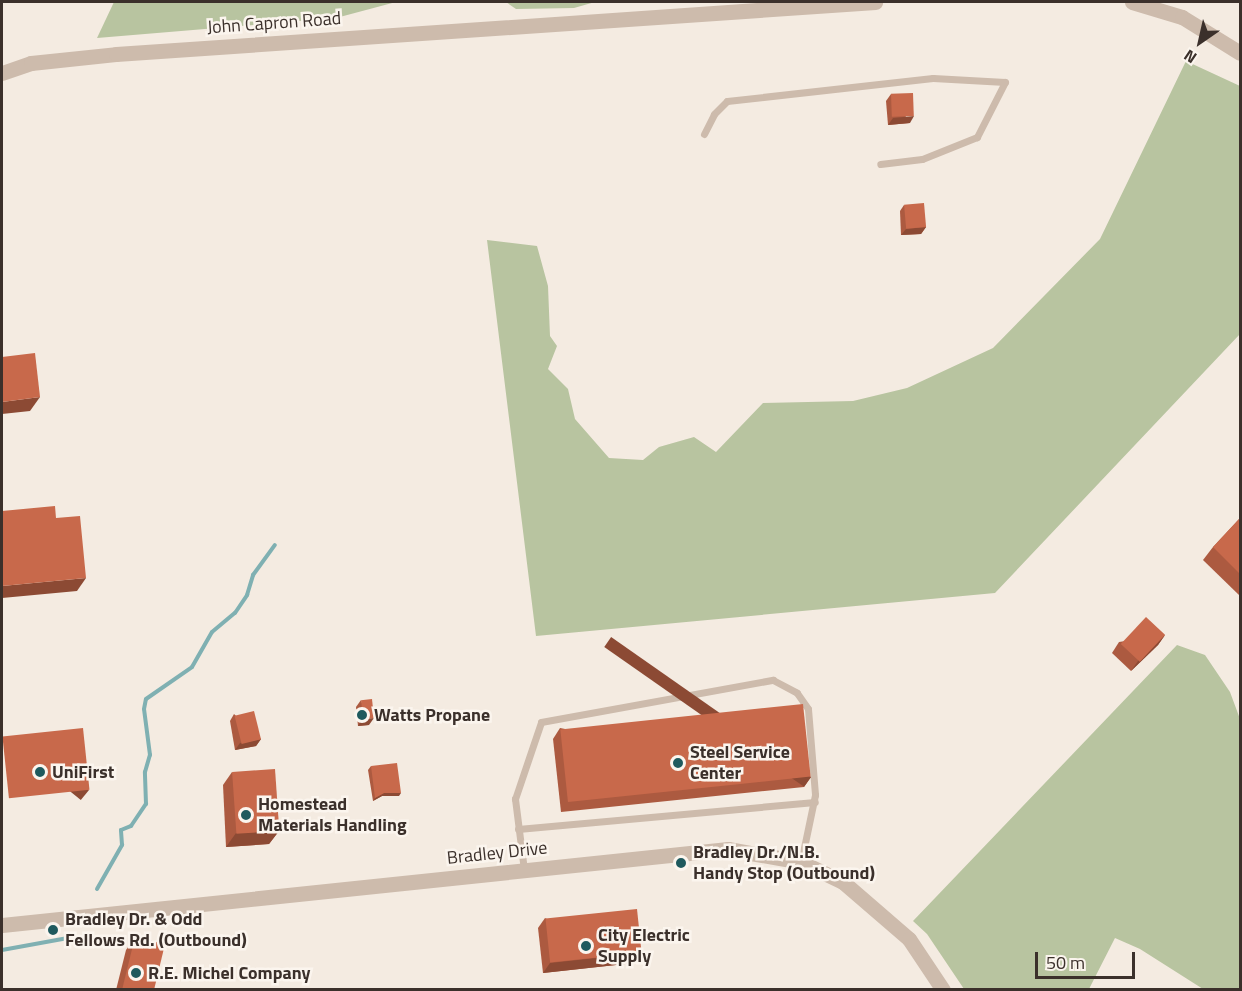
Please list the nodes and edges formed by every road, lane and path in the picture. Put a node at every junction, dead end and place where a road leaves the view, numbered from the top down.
1 (875, 2) edge
2 (1132, 2) edge
3 (1240, 53) edge
4 (2, 73) edge
5 (704, 134) dead end
6 (880, 164) dead end
7 (815, 802) junction
8 (518, 829) junction
9 (801, 862) junction
10 (524, 870) junction
11 (2, 925) edge
12 (943, 990) edge

1 - 4 street, John Capron Road
2 - 3 street
5 - 6 lane
7 - 8 lane
7 - 8 lane
7 - 9 lane
8 - 10 lane
9 - 10 street, Bradley Drive
9 - 12 street, Bradley Drive
10 - 11 street, Bradley Drive

